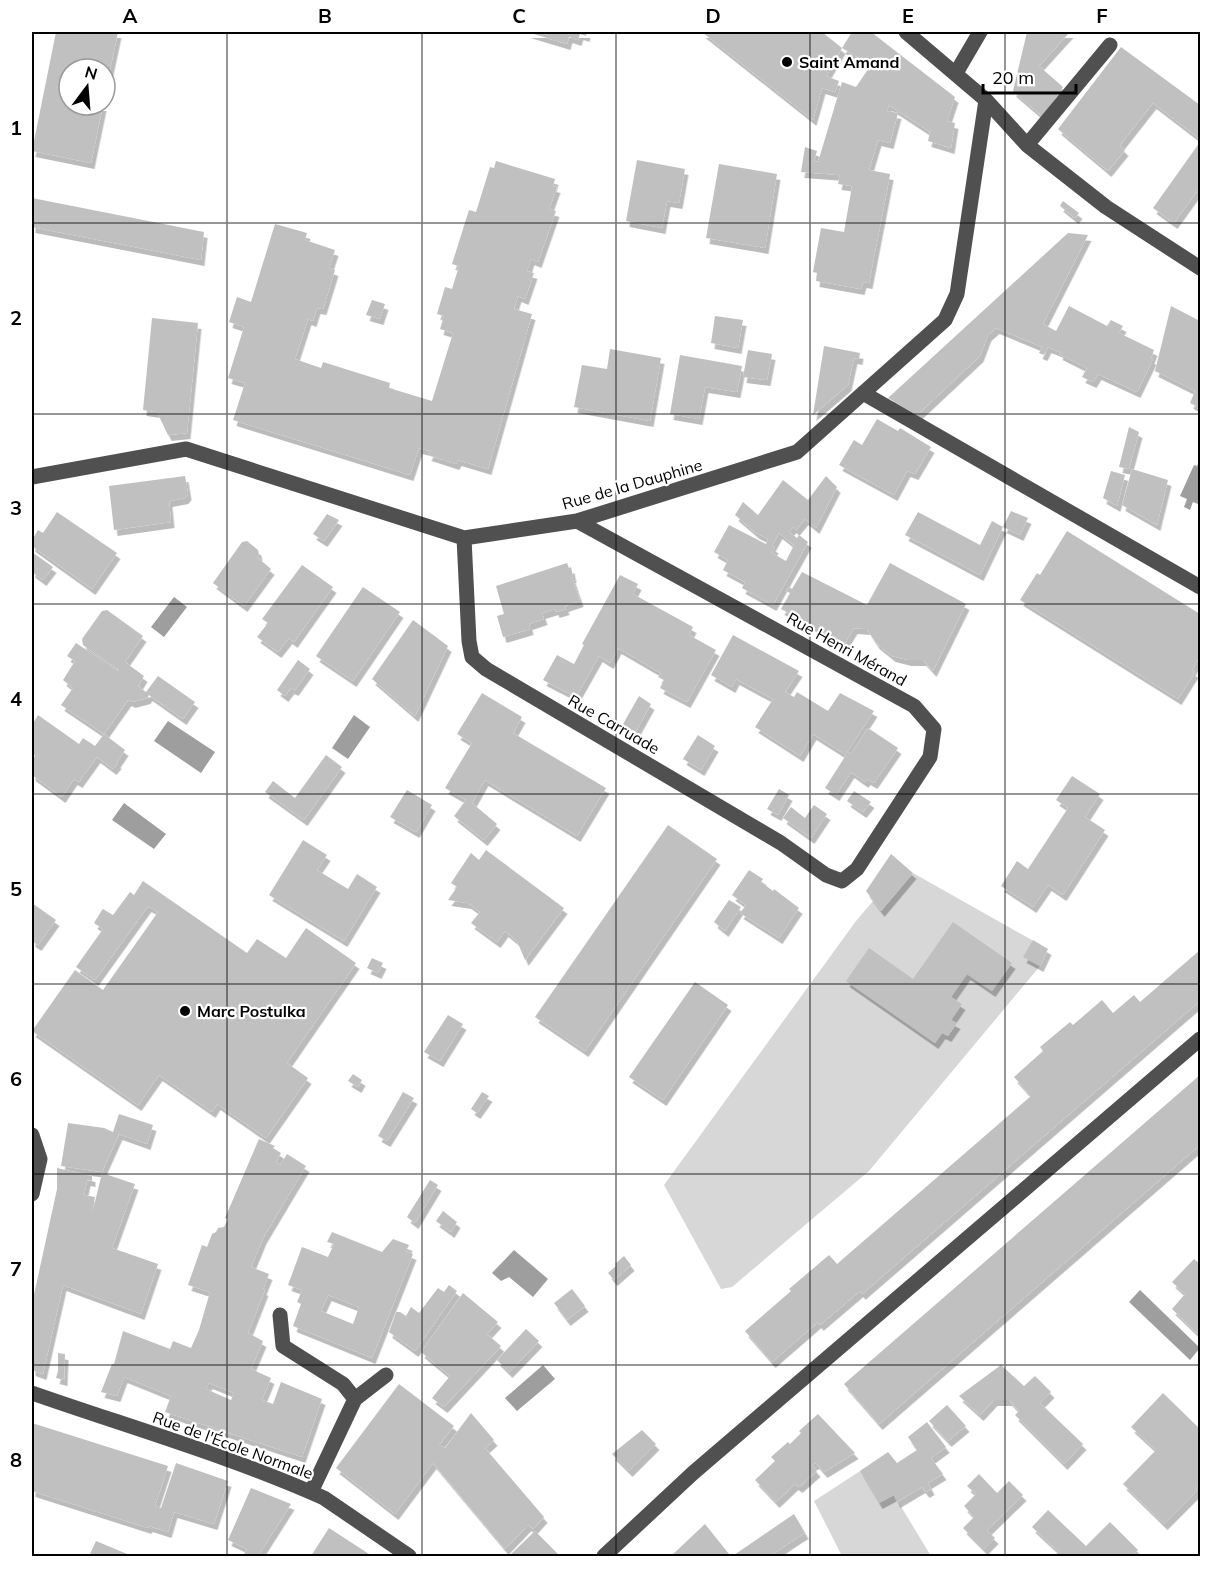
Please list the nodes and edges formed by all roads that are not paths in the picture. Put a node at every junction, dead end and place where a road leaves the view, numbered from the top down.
1 (906, 32) edge
2 (980, 32) edge
3 (1110, 45) dead end
4 (956, 73) junction
5 (986, 100) junction
6 (1028, 145) junction
7 (1200, 268) edge
8 (863, 393) junction
9 (32, 477) edge
10 (577, 521) junction
11 (464, 538) junction
12 (1200, 587) edge
13 (842, 881) joint
14 (1200, 1039) edge
15 (32, 1135) edge
16 (32, 1194) edge
17 (280, 1315) dead end
18 (386, 1375) dead end
19 (32, 1393) edge
20 (355, 1399) junction
21 (311, 1492) junction
22 (410, 1557) edge
23 (604, 1557) edge

1 - 4 street
2 - 4 street
3 - 6 street
4 - 5 street
5 - 6 street
5 - 8 street, Rue de la Dauphine
6 - 7 street
8 - 10 street, Rue de la Dauphine
8 - 12 street
9 - 11 street, Rue de la Dauphine
10 - 11 street, Rue de la Dauphine
10 - 13 street, Rue Henri Mérand
11 - 13 street, Rue Carruade
14 - 23 street
15 - 16 street
17 - 20 street
18 - 20 street
19 - 21 street, Rue de l'École Normale
20 - 21 street
21 - 22 street, Rue de l'École Normale

